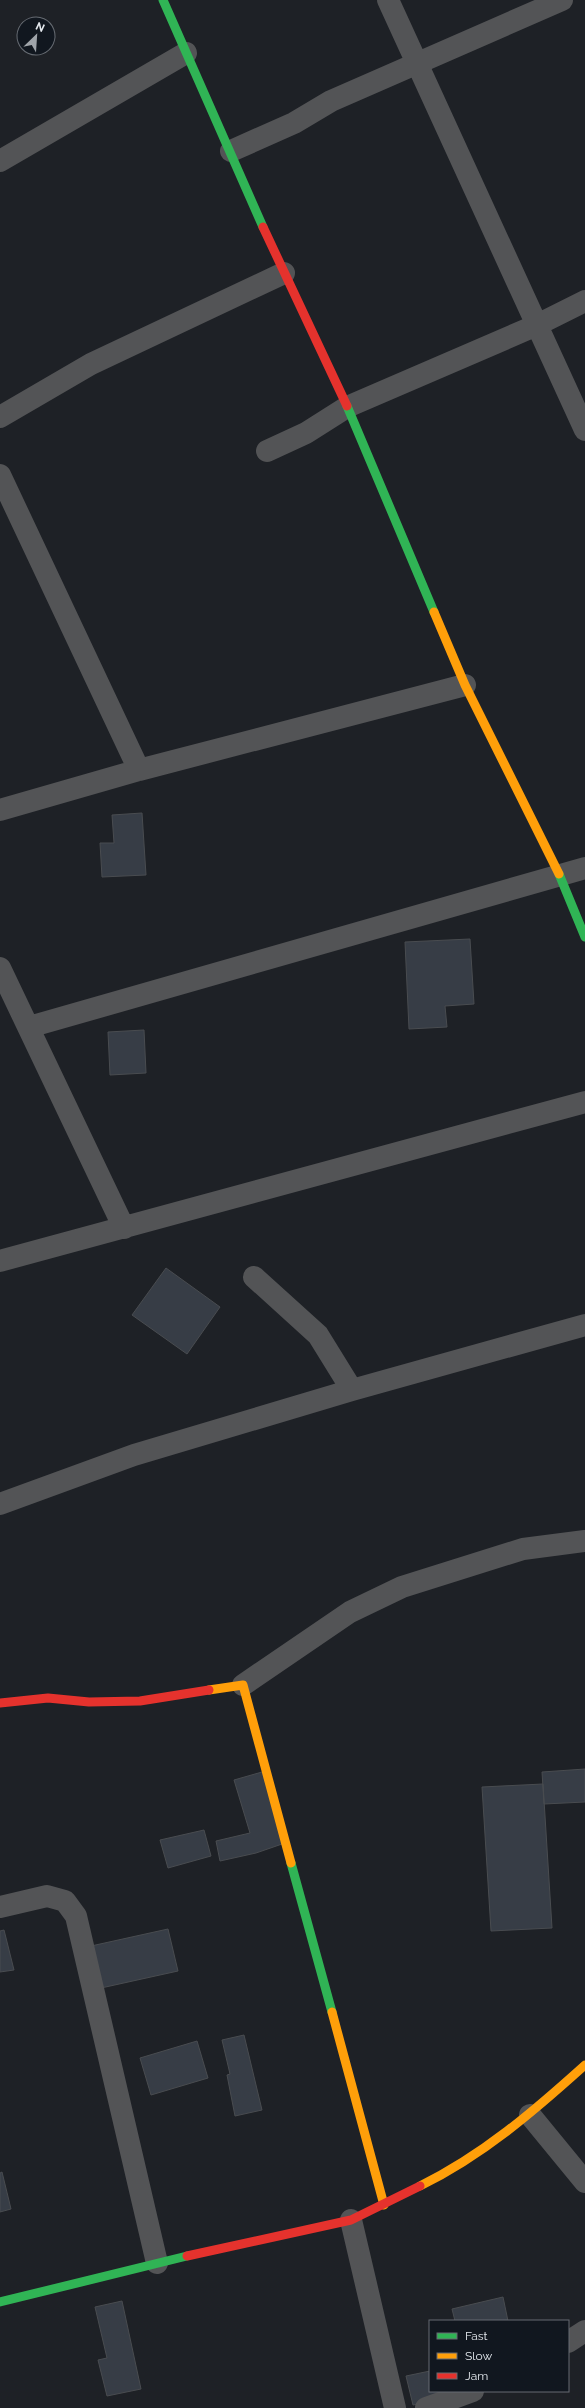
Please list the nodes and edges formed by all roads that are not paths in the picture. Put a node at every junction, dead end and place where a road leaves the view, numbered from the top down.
1 (163, 0) edge
2 (388, 0) edge
3 (562, 0) edge
4 (186, 53) junction
5 (417, 65) junction
6 (231, 151) junction
7 (0, 161) edge
8 (284, 273) junction
9 (585, 301) edge
10 (537, 325) junction
11 (347, 407) junction
12 (0, 416) edge
13 (585, 430) edge
14 (267, 451) dead end
15 (0, 475) edge
16 (465, 685) junction
17 (139, 770) junction
18 (0, 810) edge
19 (585, 868) edge
20 (559, 875) junction
21 (585, 937) edge
22 (0, 968) edge
23 (29, 1027) junction
24 (585, 1102) edge
25 (124, 1228) junction
26 (0, 1261) edge
27 (254, 1277) dead end
28 (585, 1325) edge
29 (352, 1390) junction
30 (0, 1504) edge
31 (585, 1541) edge
32 (243, 1685) junction
33 (0, 1703) edge
34 (0, 1907) edge
35 (585, 2066) edge
36 (530, 2115) junction
37 (585, 2182) edge
38 (384, 2205) junction
39 (351, 2220) junction
40 (157, 2263) junction
41 (0, 2302) edge
42 (585, 2331) edge
43 (569, 2341) edge
44 (470, 2392) edge
45 (395, 2408) edge
46 (426, 2408) edge

1 - 4 street
2 - 5 street
3 - 5 street
4 - 6 street
4 - 7 street
5 - 6 street
5 - 10 street
6 - 8 street
8 - 11 street
8 - 12 street
9 - 10 street
10 - 11 street
10 - 13 street
11 - 14 street
11 - 16 street
15 - 17 street
16 - 17 street
16 - 20 street
17 - 18 street
19 - 20 street
20 - 21 street
20 - 23 street
22 - 23 street
23 - 25 street
24 - 25 street
25 - 26 street
27 - 29 street
28 - 29 street
29 - 30 street
31 - 32 street
32 - 33 street
32 - 38 street
34 - 40 street
35 - 36 street
36 - 37 street
36 - 38 street
38 - 39 street
39 - 40 street
39 - 45 street
40 - 41 street
42 - 43 street
44 - 46 street

